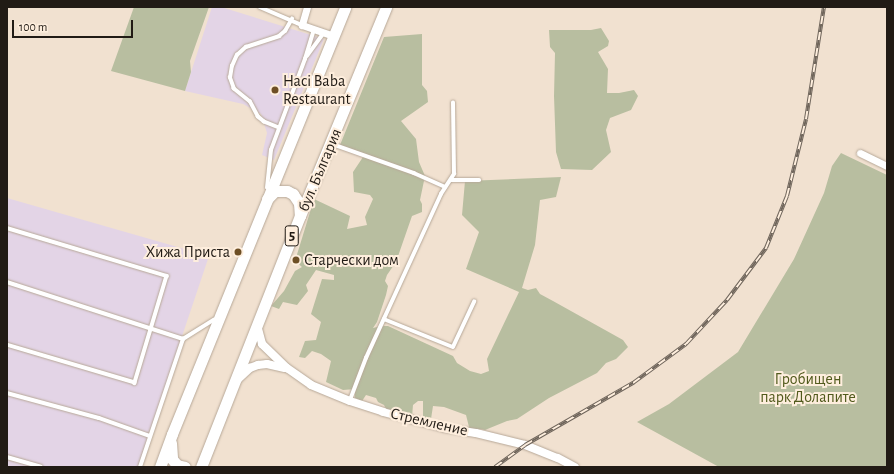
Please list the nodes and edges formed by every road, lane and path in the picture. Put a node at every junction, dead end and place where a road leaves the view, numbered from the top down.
1 (260, 7) edge
2 (307, 7) edge
3 (345, 7) edge
4 (386, 7) edge
5 (292, 19) junction
6 (302, 25) junction
7 (314, 29) junction
8 (329, 34) junction
9 (305, 59) junction
10 (453, 103) dead end
11 (279, 128) junction
12 (331, 144) junction
13 (860, 153) dead end
14 (887, 166) edge
15 (451, 180) junction
16 (479, 180) dead end
17 (445, 187) junction
18 (266, 200) junction
19 (300, 216) junction
20 (7, 228) edge
21 (7, 282) edge
22 (474, 302) dead end
23 (219, 317) junction
24 (384, 319) junction
25 (256, 325) junction
26 (152, 329) junction
27 (183, 339) junction
28 (7, 345) edge
29 (287, 368) junction
30 (234, 384) junction
31 (7, 393) edge
32 (350, 402) junction
33 (172, 434) junction
34 (150, 436) junction
35 (208, 450) junction
36 (7, 457) edge
37 (160, 466) edge
38 (41, 467) edge
39 (140, 467) edge
40 (186, 467) edge
41 (201, 467) edge
42 (575, 467) edge

1 - 5 lane
2 - 6 street
3 - 8 highway
4 - 12 highway, бул. България / 5
5 - 6 lane
5 - 11 lane
6 - 7 street
7 - 8 street
7 - 9 lane
8 - 9 lane
8 - 18 highway
9 - 11 lane
10 - 15 lane
11 - 18 lane
12 - 17 lane
12 - 19 highway, бул. България / 5
13 - 14 street
15 - 16 lane
15 - 17 lane
17 - 24 lane
18 - 19 highway
18 - 23 highway
19 - 25 highway, бул. България / 5
20 - 26 lane
21 - 26 lane
22 - 24 lane
23 - 27 lane
23 - 33 highway
24 - 32 lane
25 - 29 street, Стремление
25 - 30 highway, бул. България / 5
26 - 27 lane
26 - 28 lane
27 - 34 lane
29 - 30 street
29 - 32 street, Стремление
30 - 35 highway, бул. България / 5
31 - 34 lane
32 - 42 street, Стремление
33 - 37 highway
33 - 40 highway
34 - 39 lane
35 - 40 highway
35 - 41 highway, бул. България / 5
36 - 38 lane

